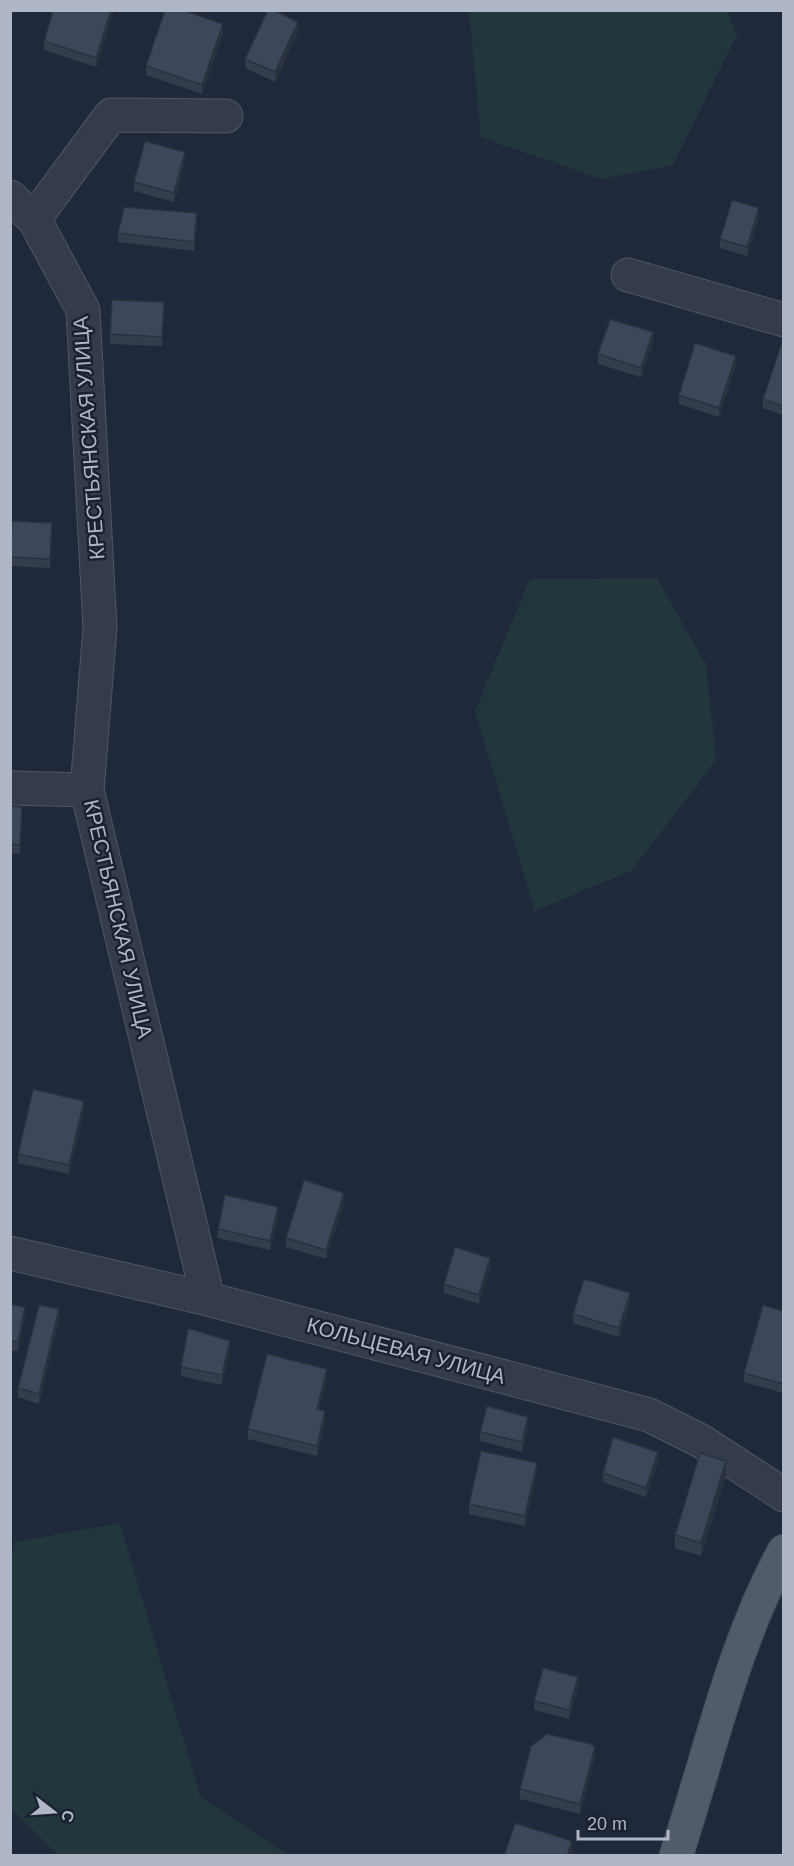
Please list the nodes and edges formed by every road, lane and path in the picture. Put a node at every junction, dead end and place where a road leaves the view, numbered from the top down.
1 (226, 116) dead end
2 (10, 197) edge
3 (34, 219) junction
4 (628, 275) dead end
5 (783, 320) edge
6 (10, 788) edge
7 (87, 789) junction
8 (10, 1253) edge
9 (208, 1299) junction
10 (783, 1494) edge
11 (783, 1551) edge
12 (676, 1856) edge

1 - 3 street
2 - 3 street, КРЕСТЬЯНСКАЯ УЛИЦА
3 - 7 street, КРЕСТЬЯНСКАЯ УЛИЦА
4 - 5 street
6 - 7 street
7 - 9 street, КРЕСТЬЯНСКАЯ УЛИЦА
8 - 9 street, КОЛЬЦЕВАЯ УЛИЦА
9 - 10 street, КОЛЬЦЕВАЯ УЛИЦА
11 - 12 main road

